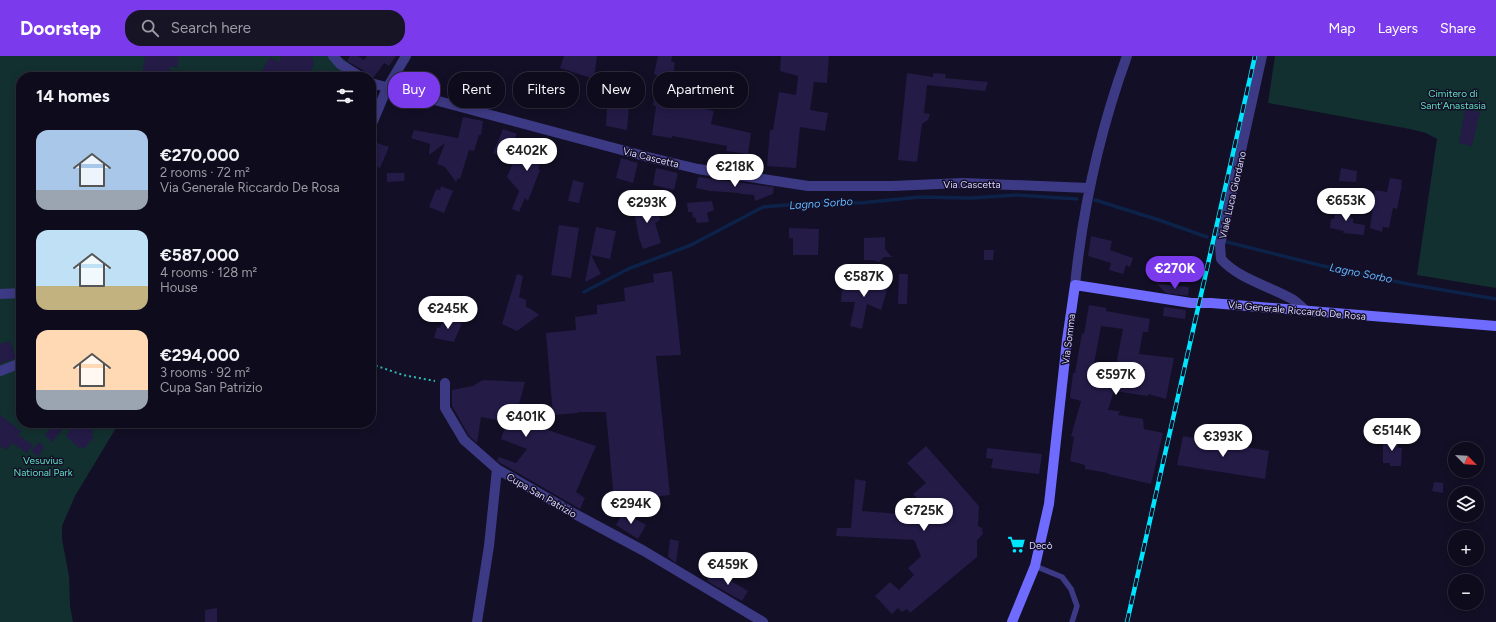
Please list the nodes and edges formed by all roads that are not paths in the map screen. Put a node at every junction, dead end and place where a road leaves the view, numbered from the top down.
1 (333, 56) edge
2 (406, 56) edge
3 (1127, 56) edge
4 (1262, 56) edge
5 (353, 72) edge
6 (376, 85) edge
7 (387, 88) junction
8 (376, 114) edge
9 (1089, 188) junction
10 (1075, 285) junction
11 (16, 293) edge
12 (0, 294) edge
13 (1306, 311) junction
14 (1496, 326) edge
15 (16, 365) edge
16 (0, 372) edge
17 (445, 383) road end
18 (497, 469) junction
19 (1035, 566) junction
20 (477, 622) edge
21 (763, 622) edge
22 (1012, 622) edge
23 (1072, 622) edge

1 - 5 street
2 - 7 street
3 - 9 street, Via Somma
4 - 13 street, Viale Luca Giordano
6 - 7 street, Via Cascetta
7 - 8 street
7 - 9 street, Via Cascetta
9 - 10 street, Via Somma
10 - 13 main road, Via Generale Riccardo De Rosa
10 - 19 main road, Via Somma
11 - 12 street
13 - 14 main road, Via Generale Riccardo De Rosa
15 - 16 street
17 - 18 street, Cupa San Patrizio
18 - 20 street
18 - 21 street, Cupa San Patrizio
19 - 22 main road, Via Somma
19 - 23 lane

